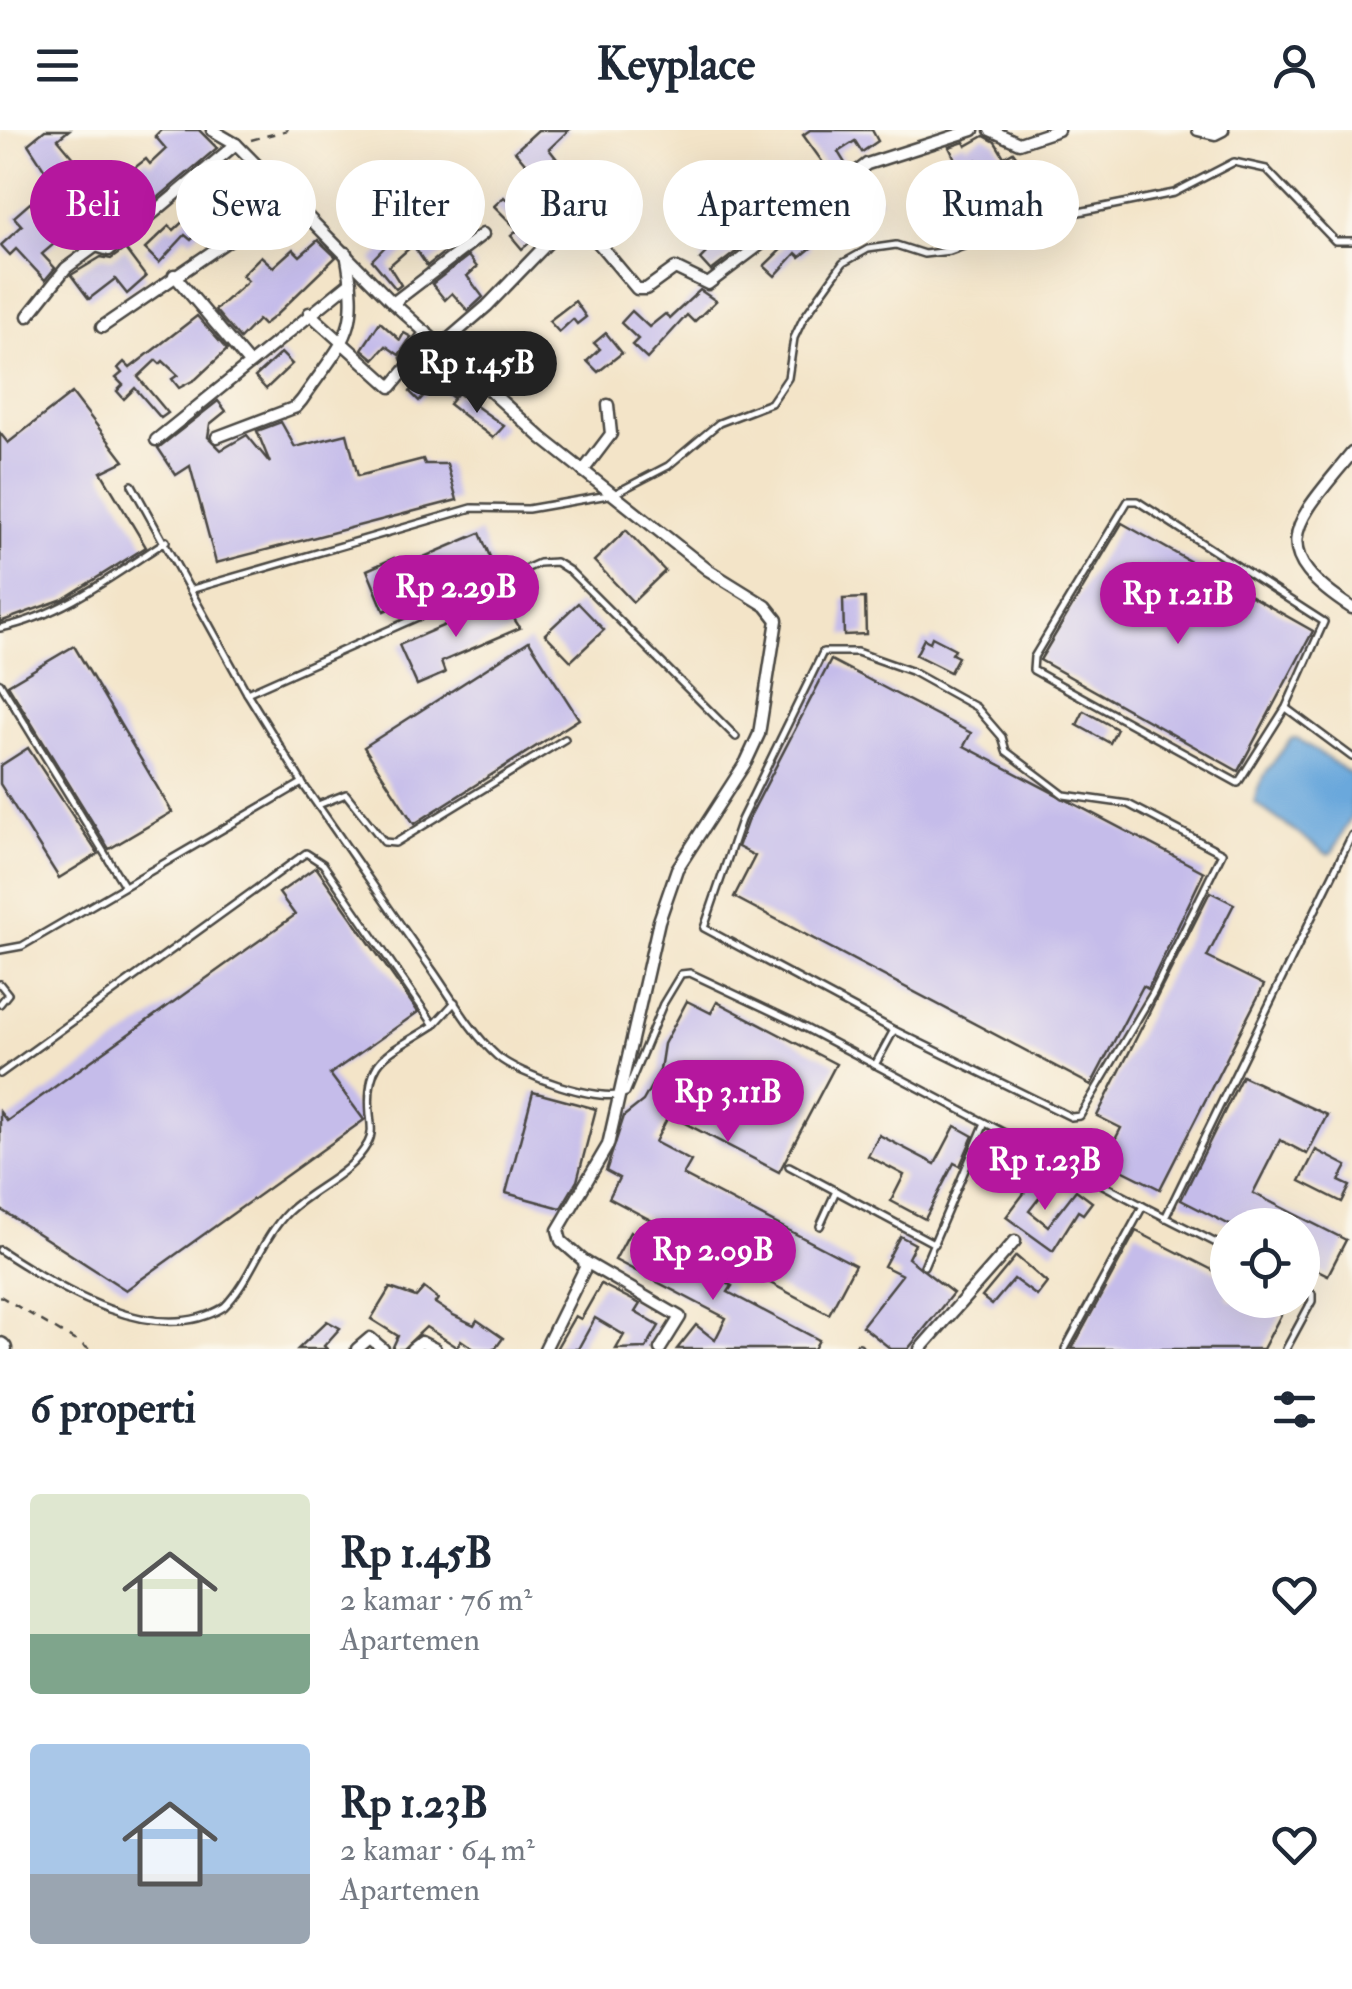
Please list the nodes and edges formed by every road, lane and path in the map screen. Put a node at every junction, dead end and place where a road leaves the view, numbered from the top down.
1 (212, 130) edge
2 (288, 130) edge
3 (973, 130) edge
4 (990, 130) edge
5 (1058, 130) edge
6 (1198, 130) edge
7 (1223, 130) edge
8 (236, 144) junction
9 (252, 160) edge
10 (156, 212) edge
11 (316, 224) edge
12 (1352, 241) edge
13 (91, 250) edge
14 (212, 250) edge
15 (462, 250) edge
16 (346, 252) junction
17 (174, 275) junction
18 (351, 282) junction
19 (393, 303) junction
20 (310, 314) junction
21 (28, 316) dead end
22 (102, 327) dead end
23 (426, 332) junction
24 (443, 344) junction
25 (340, 345) junction
26 (248, 362) junction
27 (608, 405) dead end
28 (217, 437) dead end
29 (156, 440) dead end
30 (1352, 453) edge
31 (1340, 468) junction
32 (583, 471) junction
33 (1352, 477) edge
34 (132, 485) dead end
35 (614, 494) junction
36 (166, 542) junction
37 (193, 588) junction
38 (1352, 608) edge
39 (0, 628) edge
40 (0, 683) edge
41 (247, 693) junction
42 (1286, 707) junction
43 (736, 738) dead end
44 (566, 739) dead end
45 (1352, 757) edge
46 (302, 782) junction
47 (318, 805) junction
48 (1352, 836) edge
49 (124, 885) junction
50 (0, 950) edge
51 (0, 984) edge
52 (454, 1002) junction
53 (0, 1004) edge
54 (434, 1025) junction
55 (894, 1030) junction
56 (875, 1065) junction
57 (0, 1074) edge
58 (618, 1096) junction
59 (985, 1123) junction
60 (789, 1166) dead end
61 (836, 1191) junction
62 (1142, 1206) junction
63 (1165, 1218) junction
64 (820, 1226) dead end
65 (1210, 1240) edge
66 (1015, 1241) dead end
67 (935, 1244) junction
68 (0, 1250) edge
69 (584, 1261) junction
70 (924, 1266) dead end
71 (0, 1296) edge
72 (1303, 1318) edge
73 (120, 1324) dead end
74 (183, 1330) dead end
75 (89, 1349) edge
76 (358, 1349) edge
77 (383, 1349) edge
78 (412, 1349) edge
79 (435, 1349) edge
80 (545, 1349) edge
81 (660, 1349) edge
82 (920, 1349) edge
83 (1065, 1349) edge
84 (1286, 1349) edge

1 - 8 street
2 - 8 path
3 - 24 street
4 - 5 street
6 - 7 street
8 - 9 street
8 - 10 street
11 - 16 street
12 - 35 lane
13 - 21 street
14 - 17 street
15 - 19 street
16 - 18 street
16 - 19 street
17 - 22 street
17 - 26 street
18 - 20 street
18 - 25 street
19 - 23 street
20 - 25 street
20 - 26 street
23 - 24 street
23 - 25 street
24 - 32 street
25 - 28 street
26 - 29 street
27 - 32 street
30 - 31 street
31 - 33 street
31 - 38 street
32 - 35 street
34 - 36 lane
35 - 37 lane
35 - 58 street
36 - 37 lane
36 - 39 lane
37 - 41 lane
40 - 49 lane
41 - 43 lane
41 - 46 lane
42 - 42 lane
42 - 45 lane
44 - 47 lane
46 - 47 lane
46 - 49 lane
47 - 52 lane
48 - 63 lane
49 - 50 lane
51 - 53 lane
52 - 54 lane
52 - 58 lane
54 - 57 lane
54 - 74 lane
55 - 55 lane
55 - 56 lane
56 - 58 lane
56 - 59 lane
58 - 69 street
59 - 62 lane
59 - 67 lane
60 - 61 lane
61 - 64 lane
61 - 67 lane
62 - 63 lane
62 - 83 lane
63 - 65 lane
66 - 82 street
67 - 70 lane
68 - 73 lane
69 - 80 street
69 - 81 street
71 - 75 path
72 - 84 lane
76 - 77 street
78 - 79 street

